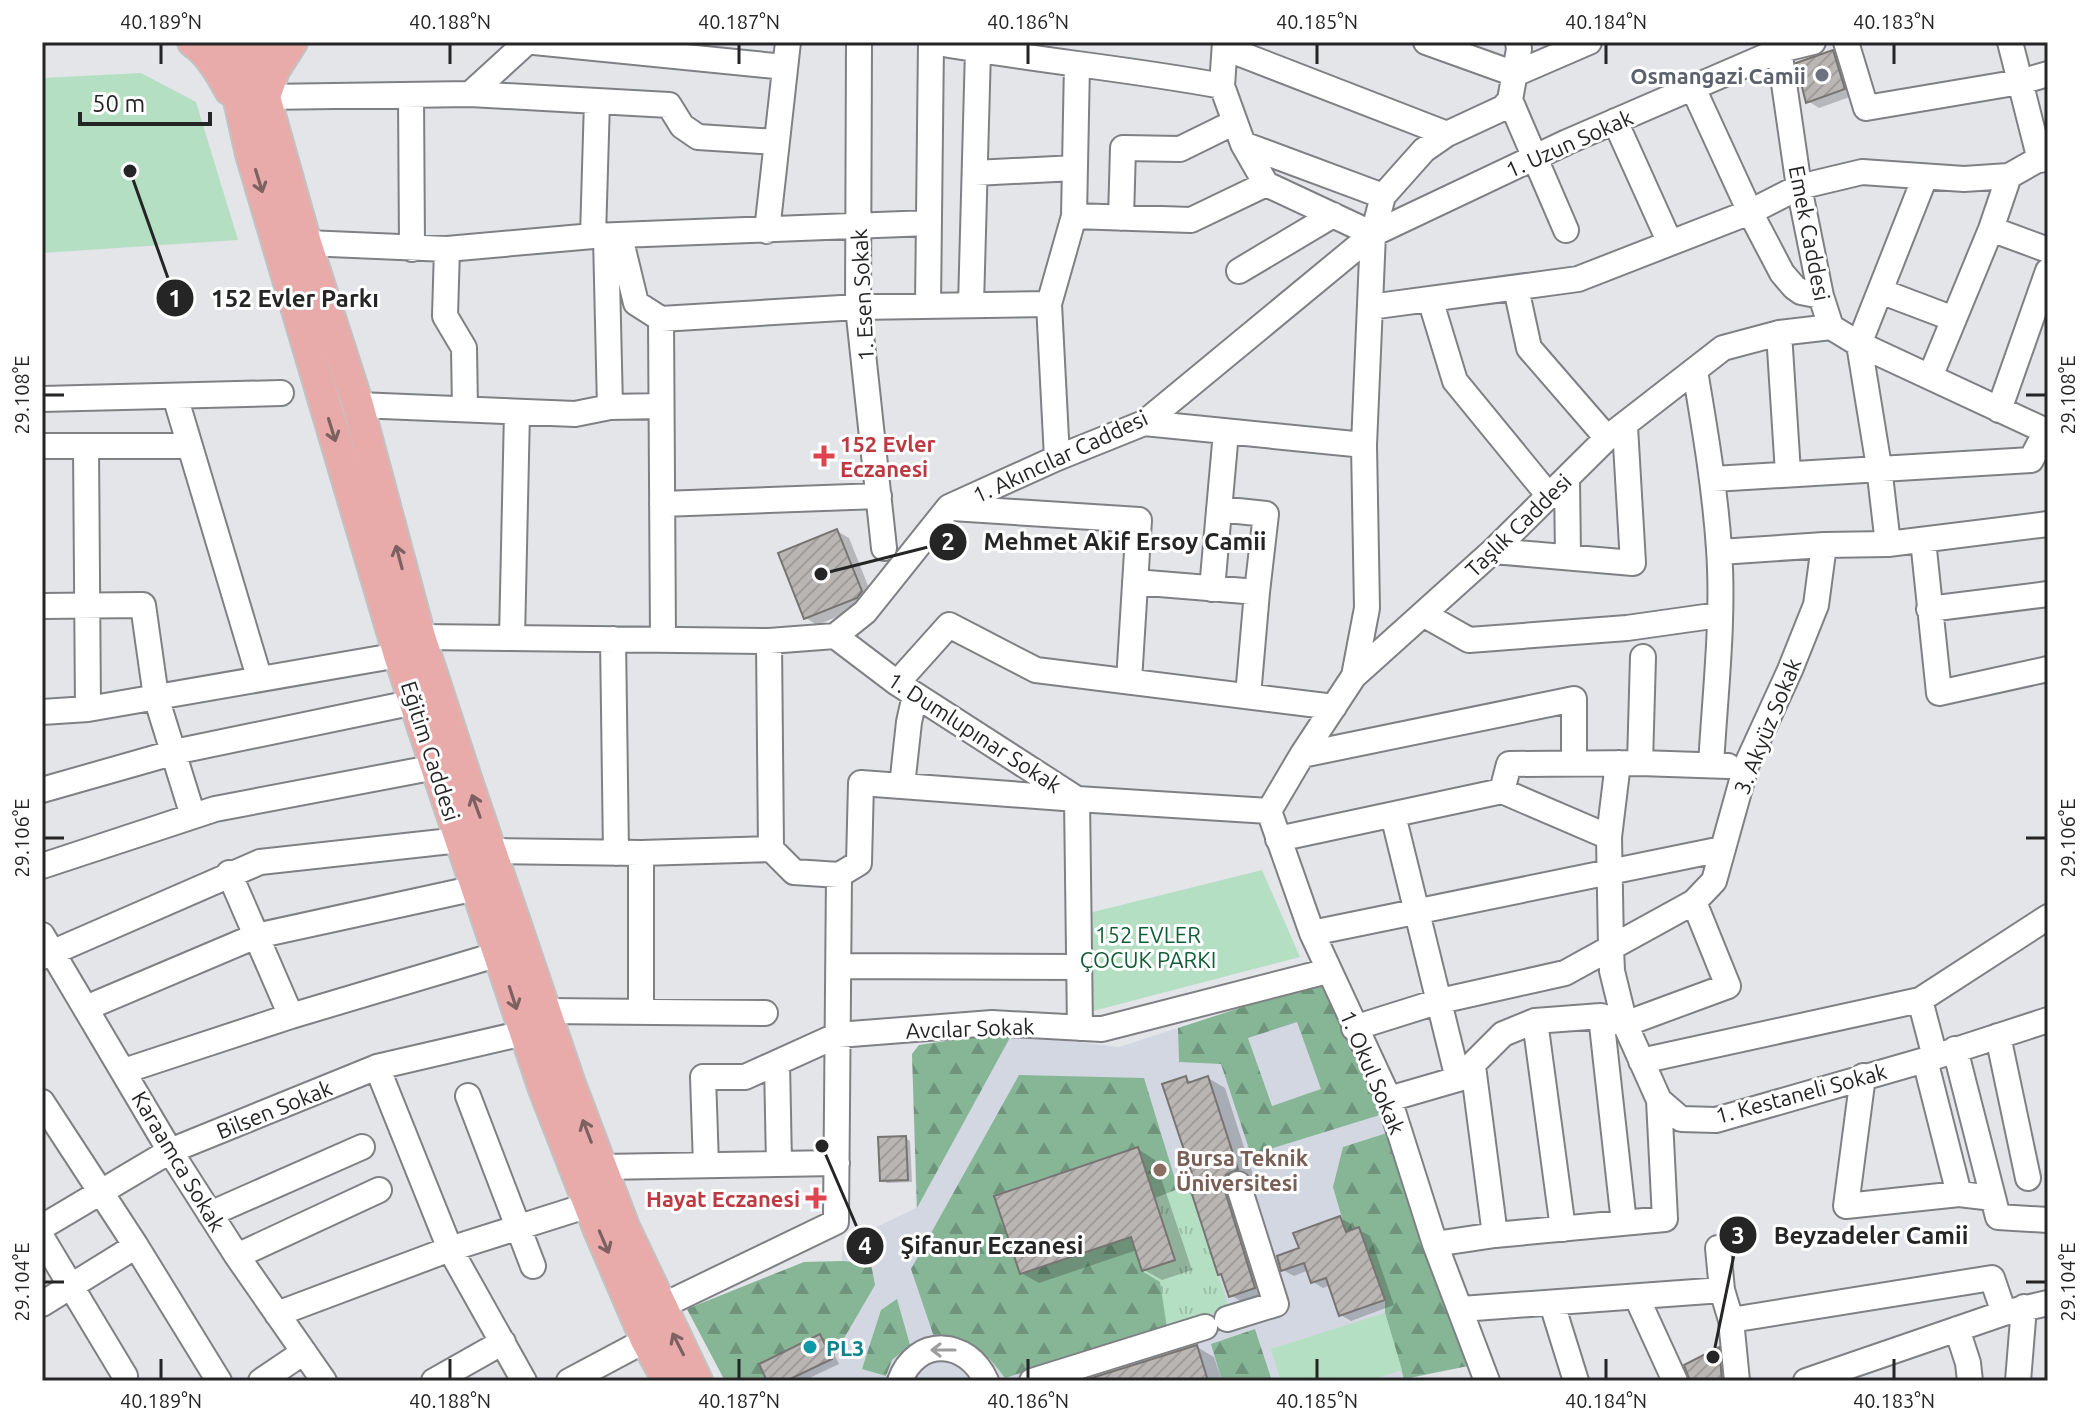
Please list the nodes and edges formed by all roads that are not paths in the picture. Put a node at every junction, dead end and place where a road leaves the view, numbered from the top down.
1 (193, 42) edge
2 (226, 42) edge
3 (257, 42) edge
4 (292, 42) edge
5 (527, 42) edge
6 (534, 42) edge
7 (788, 42) edge
8 (859, 42) edge
9 (932, 42) edge
10 (1426, 42) edge
11 (1518, 42) edge
12 (1589, 42) edge
13 (1813, 42) edge
14 (1846, 42) edge
15 (2010, 42) edge
16 (1225, 45) edge
17 (1779, 46) edge
18 (978, 50) junction
19 (1068, 56) edge
20 (785, 67) junction
21 (1515, 74) junction
22 (2048, 74) edge
23 (2020, 82) junction
24 (1222, 86) junction
25 (1693, 88) junction
26 (470, 94) junction
27 (411, 95) junction
28 (1510, 100) junction
29 (597, 101) junction
30 (252, 102) junction
31 (1615, 121) junction
32 (1239, 133) junction
33 (1447, 134) junction
34 (776, 142) junction
35 (1534, 157) junction
36 (2044, 157) edge
37 (1075, 168) junction
38 (975, 173) junction
39 (2009, 176) junction
40 (1925, 177) junction
41 (1266, 184) junction
42 (1799, 187) junction
43 (1383, 196) junction
44 (1750, 212) junction
45 (1333, 215) junction
46 (1074, 216) junction
47 (1121, 218) junction
48 (929, 223) junction
49 (858, 226) junction
50 (1991, 229) junction
51 (1566, 230) dead end
52 (767, 231) junction
53 (1373, 234) junction
54 (606, 237) junction
55 (306, 243) junction
56 (1670, 243) junction
57 (412, 249) junction
58 (447, 249) junction
59 (2048, 250) edge
60 (1239, 271) dead end
61 (2048, 271) edge
62 (1516, 288) junction
63 (1880, 291) junction
64 (1821, 296) junction
65 (1430, 299) junction
66 (1049, 304) junction
67 (928, 305) junction
68 (971, 305) junction
69 (858, 307) junction
70 (1370, 307) junction
71 (661, 319) junction
72 (1954, 319) junction
73 (1831, 327) junction
74 (1779, 333) junction
75 (1859, 344) junction
76 (1695, 371) junction
77 (1930, 377) junction
78 (281, 393) dead end
79 (175, 396) junction
80 (42, 399) edge
81 (358, 405) junction
82 (661, 406) junction
83 (610, 407) junction
84 (465, 409) junction
85 (1999, 410) junction
86 (517, 412) junction
87 (1144, 423) junction
88 (1226, 432) junction
89 (1616, 432) junction
90 (2047, 432) edge
91 (1364, 445) junction
92 (42, 446) edge
93 (86, 446) junction
94 (190, 446) junction
95 (1057, 458) junction
96 (1879, 467) junction
97 (1788, 473) junction
98 (1713, 479) junction
99 (1558, 488) junction
100 (879, 496) junction
101 (662, 504) junction
102 (949, 507) junction
103 (1219, 509) junction
104 (2048, 524) edge
105 (1923, 540) junction
106 (1888, 544) junction
107 (1824, 545) junction
108 (884, 548) dead end
109 (1493, 551) junction
110 (1720, 552) junction
111 (1568, 557) junction
112 (1135, 582) junction
113 (1212, 589) junction
114 (1257, 592) junction
115 (2048, 594) edge
116 (86, 605) junction
117 (42, 606) edge
118 (1929, 609) junction
119 (1423, 614) junction
120 (1719, 615) junction
121 (835, 636) junction
122 (512, 638) junction
123 (613, 639) junction
124 (663, 640) junction
125 (769, 641) junction
126 (410, 646) junction
127 (1643, 657) dead end
128 (2048, 669) edge
129 (1354, 676) junction
130 (259, 677) junction
131 (1129, 681) junction
132 (906, 689) junction
133 (1248, 696) junction
134 (156, 697) junction
135 (415, 702) junction
136 (1334, 707) junction
137 (88, 709) junction
138 (42, 712) edge
139 (173, 753) junction
140 (1302, 755) junction
141 (1574, 763) junction
142 (1629, 763) junction
143 (1711, 765) junction
144 (1746, 766) junction
145 (436, 767) junction
146 (902, 786) junction
147 (42, 790) edge
148 (1502, 791) junction
149 (1077, 799) junction
150 (1269, 811) junction
151 (1393, 815) junction
152 (193, 816) junction
153 (1609, 837) junction
154 (1278, 839) junction
155 (460, 840) junction
156 (771, 849) junction
157 (1722, 849) junction
158 (492, 851) junction
159 (616, 853) junction
160 (641, 853) junction
161 (42, 866) edge
162 (229, 873) junction
163 (1610, 874) junction
164 (839, 875) junction
165 (476, 888) junction
166 (1694, 902) junction
167 (1417, 911) junction
168 (2048, 917) edge
169 (1312, 933) junction
170 (256, 936) junction
171 (45, 948) edge
172 (1611, 948) junction
173 (499, 954) junction
174 (839, 966) junction
175 (1079, 967) junction
176 (1328, 971) junction
177 (1920, 1000) junction
178 (1440, 1001) junction
179 (86, 1008) junction
180 (545, 1011) junction
181 (641, 1012) junction
182 (765, 1013) dead end
183 (291, 1016) junction
184 (1601, 1016) junction
185 (2048, 1020) edge
186 (1535, 1021) junction
187 (1625, 1024) junction
188 (1080, 1028) junction
189 (1354, 1028) junction
190 (524, 1033) junction
191 (838, 1035) junction
192 (1998, 1036) junction
193 (1938, 1055) junction
194 (1641, 1061) junction
195 (777, 1063) junction
196 (377, 1067) junction
197 (124, 1071) junction
198 (1466, 1073) junction
199 (1863, 1076) junction
200 (468, 1096) dead end
201 (1389, 1099) junction
202 (1659, 1100) junction
203 (42, 1102) edge
204 (362, 1147) dead end
205 (170, 1151) junction
206 (837, 1163) junction
207 (779, 1164) junction
208 (706, 1165) junction
209 (601, 1167) junction
210 (2028, 1178) dead end
211 (1238, 1184) dead end
212 (379, 1190) dead end
213 (100, 1193) junction
214 (1959, 1194) junction
215 (589, 1205) junction
216 (1995, 1208) junction
217 (210, 1214) junction
218 (2048, 1220) edge
219 (1624, 1223) junction
220 (517, 1226) junction
221 (42, 1227) edge
222 (1563, 1229) junction
223 (1495, 1235) junction
224 (42, 1238) edge
225 (1435, 1244) junction
226 (136, 1246) junction
227 (1718, 1248) dead end
228 (450, 1249) junction
229 (237, 1256) junction
230 (533, 1266) dead end
231 (70, 1287) junction
232 (1722, 1290) junction
233 (1637, 1298) junction
234 (42, 1304) edge
235 (1552, 1304) junction
236 (660, 1307) junction
237 (2025, 1308) edge
238 (1461, 1309) junction
239 (277, 1314) junction
240 (1731, 1320) junction
241 (1957, 1329) junction
242 (646, 1340) junction
243 (503, 1342) junction
244 (304, 1352) junction
245 (125, 1376) dead end
246 (219, 1381) edge
247 (261, 1381) edge
248 (324, 1381) edge
249 (434, 1381) edge
250 (524, 1381) edge
251 (569, 1381) edge
252 (668, 1381) edge
253 (697, 1381) edge
254 (900, 1381) edge
255 (986, 1381) edge
256 (1032, 1381) edge
257 (1487, 1381) edge
258 (1576, 1381) edge
259 (1675, 1381) edge
260 (1737, 1381) edge
261 (1806, 1381) edge
262 (1970, 1381) edge
263 (2018, 1381) edge

1 - 30 main road
2 - 30 main road
3 - 30 main road, Eğitim Caddesi
4 - 30 main road
5 - 26 street
6 - 20 street
7 - 20 street
8 - 49 street, 1. Esen Sokak
9 - 18 street
9 - 48 street
10 - 21 street
11 - 21 street
12 - 21 street
13 - 17 street, 1. Uzun Sokak
14 - 23 street
15 - 23 street
16 - 24 street
16 - 33 street
17 - 25 street, 1. Uzun Sokak
17 - 42 street, Emek Caddesi
18 - 19 street
18 - 38 street
19 - 24 street
19 - 37 street
20 - 34 street
21 - 28 street
22 - 23 street
23 - 36 street
24 - 32 street
25 - 31 street, 1. Uzun Sokak
25 - 44 street
26 - 27 street
26 - 29 street
27 - 30 street
27 - 57 street
28 - 33 street
28 - 35 street
29 - 34 street
29 - 54 street
30 - 55 main road, Eğitim Caddesi
30 -> 126 main road, Eğitim Caddesi
31 - 35 street, 1. Uzun Sokak
31 - 56 street
32 - 41 street
32 - 43 street
32 - 47 street
33 - 43 street
34 - 52 street
35 - 51 street
35 - 53 street, 1. Uzun Sokak
36 - 39 street
37 - 38 street
37 - 46 street
38 - 68 street
39 - 40 street
39 - 50 street
40 - 42 street
40 - 63 street
41 - 45 street
41 - 47 street
42 - 44 street
42 - 64 street, Emek Caddesi
43 - 53 street
44 - 56 street
44 - 64 street
45 - 53 street
45 - 60 street
46 - 47 street
46 - 66 street
48 - 49 street
48 - 67 street
49 - 52 street
49 - 69 street, 1. Esen Sokak
50 - 59 street
50 - 72 street
52 - 54 street
53 - 70 street
53 - 87 street, 1. Akıncılar Caddesi
54 - 58 street
54 - 71 street
54 - 83 street
55 - 57 street
55 - 81 main road, Eğitim Caddesi
56 - 62 street
57 - 58 street
58 - 84 street
61 - 85 street
62 - 65 street
62 - 89 street
63 - 72 street
63 - 75 street
64 - 73 street, Emek Caddesi
65 - 70 street
65 - 99 street
66 - 68 street
66 - 95 street
67 - 68 street
67 - 69 street
69 - 71 street
69 - 100 street, 1. Esen Sokak
70 - 91 street
71 - 82 street
72 - 77 street
73 - 74 street, Taşlık Caddesi
73 - 75 street, Emek Caddesi
74 - 76 street, Taşlık Caddesi
74 - 97 street
75 - 77 street, Emek Caddesi
75 - 96 street
76 - 89 street, Taşlık Caddesi
76 - 98 street
77 - 85 street, Emek Caddesi
78 - 79 street
79 - 80 street
79 - 94 street
81 - 84 street
126 -> 81 main road, Eğitim Caddesi
82 - 83 street
82 - 101 street
83 - 86 street
84 - 86 street
85 - 90 street, Emek Caddesi
86 - 122 street
87 - 88 street
87 - 95 street, 1. Akıncılar Caddesi
88 - 91 street
88 - 103 street
89 - 99 street, Taşlık Caddesi
89 - 111 street
90 - 96 street
91 - 129 street
92 - 93 street
93 - 94 street
93 - 116 street
94 - 130 street
95 - 102 street, 1. Akıncılar Caddesi
96 - 97 street
96 - 106 street
97 - 98 street
98 - 110 street
99 - 109 street, Taşlık Caddesi
99 - 111 street
100 - 101 street
100 - 108 street, 1. Esen Sokak
101 - 124 street
102 - 112 street
102 - 121 street, 1. Akıncılar Caddesi
103 - 113 street
103 - 114 street
104 - 105 street
105 - 106 street
105 - 118 street
106 - 107 street
107 - 110 street
107 - 144 street, 3. Akyüz Sokak
109 - 111 street
109 - 119 street, Taşlık Caddesi
110 - 120 street
112 - 113 street
112 - 131 street
113 - 114 street
114 - 133 street
115 - 118 street
116 - 117 street
116 - 134 street
116 - 137 street
118 - 128 street
119 - 120 street
119 - 129 street, Taşlık Caddesi
120 - 143 street
121 - 125 street
121 - 132 street, 1. Dumlupınar Sokak
122 - 123 street
122 - 126 street
123 - 124 street
123 - 159 street
124 - 125 street
125 - 156 street
126 - 130 street
126 - 135 main road, Eğitim Caddesi
158 -> 126 main road, Eğitim Caddesi
127 - 142 street
129 - 136 street, Taşlık Caddesi
130 - 134 street
131 - 132 street
131 - 133 street
132 - 146 street
132 - 149 street, 1. Dumlupınar Sokak
133 - 136 street
134 - 137 street
134 - 139 street
135 - 139 street
135 - 145 main road, Eğitim Caddesi
136 - 140 street, Taşlık Caddesi
137 - 138 street
139 - 147 street
139 - 152 street
140 - 141 street
140 - 150 street, Taşlık Caddesi
141 - 142 street
141 - 148 street
142 - 143 street
142 - 153 street
143 - 144 street
144 - 157 street, 3. Akyüz Sokak
145 - 152 street
145 - 155 main road, Eğitim Caddesi
146 - 149 street
146 - 164 street
148 - 151 street
148 - 153 street
149 - 150 street, 1. Dumlupınar Sokak
149 - 175 street
150 - 154 street, 1. Okul Sokak
151 - 154 street
151 - 167 street
152 - 161 street
153 - 163 street
154 - 169 street, 1. Okul Sokak
155 - 162 street
155 - 165 main road, Eğitim Caddesi
156 - 160 street
156 - 164 street
157 - 163 street
157 - 166 street, 3. Akyüz Sokak
158 - 159 street
158 - 180 main road, Eğitim Caddesi
159 - 160 street
160 - 181 street
162 - 170 street
162 - 171 street
163 - 167 street
163 - 172 street
164 - 174 street
165 - 170 street
165 - 173 main road, Eğitim Caddesi
166 - 172 street, 3. Akyüz Sokak
166 - 187 street
167 - 169 street
167 - 178 street
168 - 177 street
169 - 176 street, 1. Okul Sokak
170 - 179 street
170 - 183 street
171 - 179 street, Karaamca Sokak
172 - 178 street, 3. Akyüz Sokak
172 - 187 street
173 - 183 street
173 -> 190 main road, Eğitim Caddesi
174 - 175 street
174 - 191 street
175 - 188 street
176 - 188 street, Avcılar Sokak
176 - 189 street, 1. Okul Sokak
177 - 193 street
177 - 194 street
178 - 189 street, 3. Akyüz Sokak
178 - 198 street
179 - 197 street, Karaamca Sokak
180 - 181 street
209 -> 180 main road, Eğitim Caddesi
181 - 182 street
183 - 197 street
184 - 186 street
184 - 187 street
184 - 219 street
185 - 192 street, 1. Kestaneli Sokak
186 - 198 street
186 - 222 street
187 - 194 street
188 - 191 street, Avcılar Sokak
189 - 201 street, 1. Okul Sokak
190 - 196 street, Bilsen Sokak
190 - 215 main road, Eğitim Caddesi
191 - 195 street, Avcılar Sokak
191 - 206 street
192 - 193 street, 1. Kestaneli Sokak
192 - 210 street
193 - 199 street, 1. Kestaneli Sokak
193 - 214 street
193 - 216 street
194 - 202 street
195 - 207 street
195 - 208 street, Avcılar Sokak
196 - 205 street, Bilsen Sokak
196 - 228 street
197 - 205 street, Karaamca Sokak
198 - 201 street
198 - 223 street
199 - 202 street, 1. Kestaneli Sokak
199 - 214 street
200 - 220 street
201 - 225 street, 1. Okul Sokak
202 - 219 street
203 - 213 street
204 - 217 street
205 - 213 street, Bilsen Sokak
205 - 217 street, Karaamca Sokak
206 - 207 street
206 - 236 street
207 - 208 street
208 - 209 street
209 - 236 main road, Eğitim Caddesi
211 - 256 street
212 - 229 street
213 - 221 street, Bilsen Sokak
213 - 226 street
214 - 216 street
215 - 220 street
215 -> 242 main road, Eğitim Caddesi
216 - 218 street
217 - 229 street, Karaamca Sokak
219 - 222 street
220 - 228 street
220 - 230 street
222 - 223 street
223 - 225 street
224 - 231 street
225 - 238 street, 1. Okul Sokak
226 - 231 street
226 - 246 street
227 - 232 street
228 - 239 street
228 - 243 street
229 - 239 street, Karaamca Sokak
231 - 234 street
231 - 245 street
232 - 233 street
232 - 240 street
233 - 235 street
233 - 259 street
235 - 238 street
235 - 258 street
253 -> 236 main road, Eğitim Caddesi
237 - 240 street
237 - 241 street
237 - 263 street
238 - 257 street, 1. Okul Sokak
239 - 244 street, Karaamca Sokak
240 - 260 street
241 - 261 street
241 - 262 street
242 - 251 street
242 - 252 main road, Eğitim Caddesi
243 - 249 street
243 - 250 street
244 - 247 street
244 - 248 street, Karaamca Sokak
255 -> 254 street

